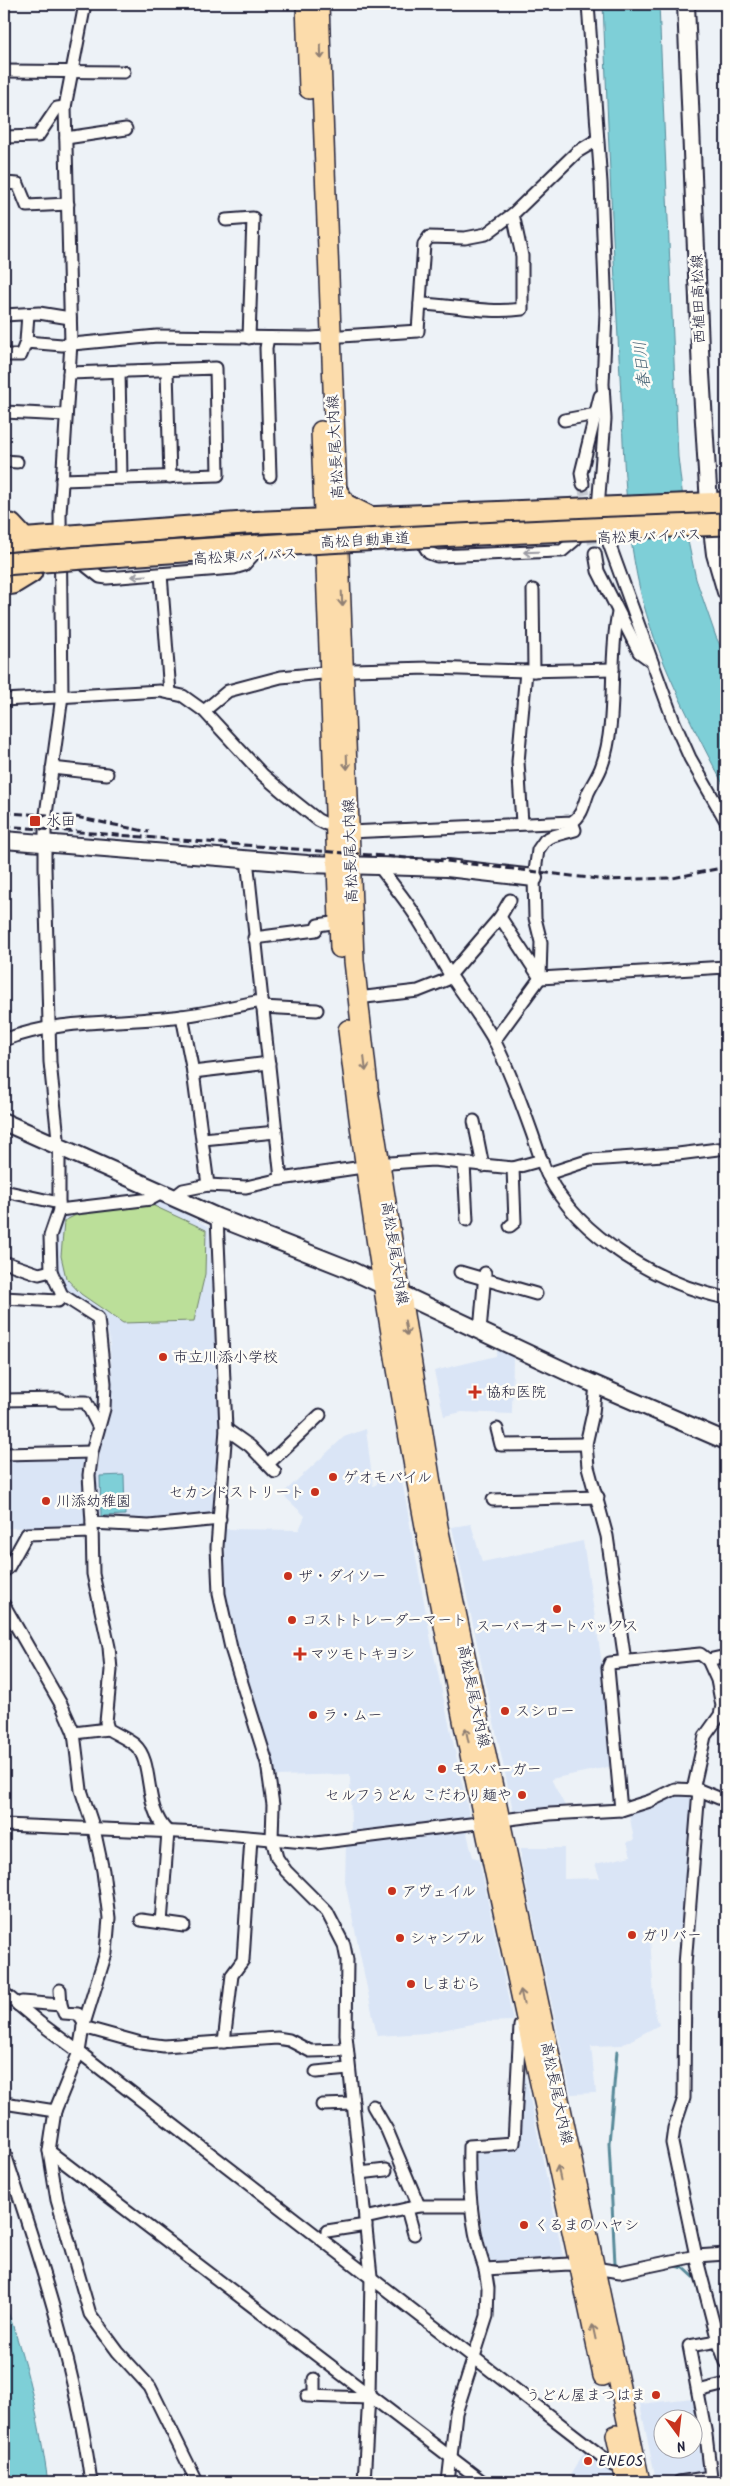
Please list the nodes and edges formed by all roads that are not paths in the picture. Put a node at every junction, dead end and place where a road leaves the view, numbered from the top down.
1 (85, 4) edge
2 (306, 4) edge
3 (319, 4) edge
4 (588, 4) edge
5 (686, 4) edge
6 (73, 70) junction
7 (4, 71) edge
8 (124, 72) dead end
9 (62, 108) junction
10 (126, 129) dead end
11 (4, 137) edge
12 (66, 138) junction
13 (597, 140) junction
14 (4, 183) edge
15 (68, 204) junction
16 (514, 214) junction
17 (226, 220) dead end
18 (420, 304) junction
19 (28, 314) junction
20 (4, 315) edge
21 (70, 318) junction
22 (324, 337) junction
23 (249, 338) junction
24 (268, 338) junction
25 (26, 342) junction
26 (71, 343) junction
27 (4, 355) edge
28 (167, 370) junction
29 (119, 371) junction
30 (69, 373) junction
31 (604, 384) junction
32 (4, 412) edge
33 (66, 414) junction
34 (596, 414) junction
35 (564, 420) dead end
36 (4, 461) edge
37 (17, 462) dead end
38 (270, 476) dead end
39 (170, 477) junction
40 (120, 478) junction
41 (62, 480) junction
42 (583, 484) tunnel mouth
43 (337, 492) junction
44 (715, 506) edge
45 (605, 508) junction
46 (370, 518) junction
47 (331, 520) junction
48 (4, 526) edge
49 (716, 531) edge
50 (60, 537) junction
51 (25, 540) junction
52 (4, 542) edge
53 (606, 542) junction
54 (332, 551) junction
55 (4, 552) edge
56 (253, 555) junction
57 (4, 564) edge
58 (86, 566) junction
59 (60, 569) junction
60 (32, 572) junction
61 (4, 574) edge
62 (161, 574) junction
63 (4, 584) edge
64 (533, 590) dead end
65 (726, 592) edge
66 (618, 613) junction
67 (650, 660) junction
68 (613, 669) junction
69 (530, 671) junction
70 (337, 672) junction
71 (170, 693) junction
72 (62, 696) junction
73 (4, 700) edge
74 (204, 711) junction
75 (52, 768) junction
76 (107, 774) dead end
77 (726, 821) edge
78 (572, 822) junction
79 (522, 823) junction
80 (342, 828) junction
81 (4, 840) edge
82 (45, 842) junction
83 (247, 859) junction
84 (343, 865) junction
85 (379, 866) junction
86 (534, 878) junction
87 (510, 900) dead end
88 (500, 917) junction
89 (339, 922) junction
90 (254, 938) junction
91 (726, 967) edge
92 (449, 974) junction
93 (540, 978) junction
94 (357, 998) junction
95 (261, 1004) junction
96 (318, 1010) dead end
97 (182, 1016) junction
98 (49, 1027) junction
99 (4, 1040) edge
100 (494, 1041) junction
101 (269, 1064) junction
102 (193, 1072) junction
103 (474, 1121) dead end
104 (4, 1122) edge
105 (276, 1132) junction
106 (202, 1139) junction
107 (59, 1148) junction
108 (726, 1148) edge
109 (542, 1160) junction
110 (464, 1164) junction
111 (373, 1166) junction
112 (483, 1166) junction
113 (512, 1168) junction
114 (547, 1174) junction
115 (280, 1179) junction
116 (208, 1185) junction
117 (4, 1191) edge
118 (168, 1196) junction
119 (59, 1207) junction
120 (217, 1217) junction
121 (467, 1220) dead end
122 (510, 1226) dead end
123 (4, 1262) edge
124 (52, 1271) junction
125 (460, 1272) dead end
126 (485, 1277) junction
127 (383, 1285) junction
128 (536, 1294) dead end
129 (62, 1295) junction
130 (402, 1295) junction
131 (4, 1298) edge
132 (726, 1298) edge
133 (480, 1331) junction
134 (596, 1385) junction
135 (4, 1400) edge
136 (320, 1415) dead end
137 (98, 1426) junction
138 (226, 1429) junction
139 (497, 1429) dead end
140 (726, 1441) edge
141 (586, 1444) junction
142 (92, 1452) junction
143 (4, 1454) edge
144 (598, 1497) junction
145 (493, 1500) dead end
146 (220, 1519) junction
147 (92, 1527) junction
148 (4, 1570) edge
149 (4, 1605) edge
150 (726, 1656) edge
151 (708, 1660) junction
152 (625, 1661) junction
153 (108, 1729) junction
154 (74, 1733) junction
155 (696, 1790) junction
156 (726, 1801) edge
157 (621, 1810) junction
158 (493, 1821) junction
159 (4, 1825) edge
160 (94, 1829) junction
161 (168, 1832) junction
162 (251, 1838) junction
163 (272, 1839) junction
164 (141, 1920) dead end
165 (161, 1923) junction
166 (184, 1926) dead end
167 (60, 1990) dead end
168 (4, 1993) edge
169 (18, 2005) junction
170 (61, 2005) junction
171 (528, 2024) junction
172 (84, 2025) junction
173 (224, 2042) junction
174 (347, 2050) junction
175 (79, 2052) junction
176 (349, 2069) junction
177 (316, 2072) dead end
178 (4, 2103) edge
179 (353, 2104) junction
180 (322, 2105) dead end
181 (373, 2106) dead end
182 (55, 2111) junction
183 (4, 2151) edge
184 (49, 2151) junction
185 (386, 2170) dead end
186 (360, 2173) junction
187 (419, 2206) junction
188 (471, 2206) junction
189 (407, 2209) junction
190 (366, 2222) junction
191 (326, 2231) dead end
192 (414, 2234) dead end
193 (726, 2254) edge
194 (696, 2256) junction
195 (586, 2266) junction
196 (485, 2269) junction
197 (371, 2276) junction
198 (718, 2341) junction
199 (474, 2356) junction
200 (726, 2362) edge
201 (314, 2379) dead end
202 (726, 2384) edge
203 (698, 2391) junction
204 (369, 2396) junction
205 (451, 2459) junction
206 (624, 2473) edge
207 (91, 2482) edge
208 (197, 2482) edge
209 (364, 2482) edge
210 (448, 2482) edge
211 (483, 2482) edge
212 (640, 2482) edge
213 (679, 2482) edge

1 - 6 street
2 - 22 main road, 高松長尾大内線
3 -> 22 main road, 高松長尾大内線
4 - 13 street
5 - 44 street, 西植田高松線
6 - 7 street
6 - 8 street
6 - 9 street
9 - 11 street
9 - 12 street
10 - 12 street
12 - 15 street
13 - 16 street
13 - 31 street
14 - 15 street
15 - 21 street
16 - 18 street
16 - 18 street
17 - 23 street
18 - 22 street
19 - 20 street
19 - 21 street
19 - 25 street
21 - 26 street
22 - 24 street
22 - 43 main road, 高松長尾大内線
22 - 47 main road, 高松長尾大内線
23 - 24 street
23 - 26 street
24 - 38 street
25 - 26 street
25 - 27 street
26 - 30 street
28 - 29 street
28 - 39 street
28 - 39 street
29 - 30 street
29 - 40 street
30 - 33 street
31 - 34 street
31 - 45 street
32 - 33 street
33 - 41 street
34 - 35 street
34 - 42 street
36 - 37 street
39 - 40 street
40 - 41 street
41 - 50 street
43 - 46 highway
43 - 47 main road, 高松長尾大内線
44 - 45 highway, 高松東バイパス
44 - 49 street, 西植田高松線
44 - 55 highway, 高松自動車道
45 - 46 highway, 高松東バイパス
46 - 47 highway, 高松東バイパス
47 - 50 highway, 高松東バイパス
47 - 54 main road, 高松長尾大内線
48 - 51 highway
49 - 53 highway, 高松東バイパス
49 - 57 highway, 高松自動車道, bridge
49 - 65 street, 西植田高松線
50 - 51 highway, 高松東バイパス
50 - 59 street
51 - 52 highway, 高松東バイパス
53 -> 54 highway, 高松東バイパス
53 - 66 street
53 - 67 street
54 - 56 highway, 高松東バイパス
54 - 70 main road, 高松長尾大内線
56 - 58 highway, 高松東バイパス
56 - 62 street
58 - 59 highway, 高松東バイパス
62 -> 58 street
59 - 60 highway, 高松東バイパス
59 - 72 street
60 - 61 highway, 高松東バイパス
60 - 63 highway
62 - 71 street
64 - 69 street
66 - 67 street
66 - 68 street
67 - 77 street
68 - 69 street
68 - 78 street
69 - 70 street
69 - 79 street
70 - 74 street
70 - 80 main road, 高松長尾大内線
71 - 72 street
71 - 74 street
72 - 73 street
72 - 75 street
74 - 80 street
75 - 76 street
75 - 82 street
78 - 79 street
78 - 86 street
79 - 80 street
80 - 84 main road, 高松長尾大内線
81 - 82 street
82 - 83 street
82 - 98 street
83 - 84 street
83 - 90 street
84 - 85 street
84 - 89 main road, 高松長尾大内線
84 - 94 main road, 高松長尾大内線
85 - 86 street
85 - 92 street
86 - 93 street
87 - 88 street
88 - 92 street
88 - 93 street
89 - 90 street
89 - 111 main road, 高松長尾大内線
90 - 95 street
91 - 93 street
92 - 94 street
92 - 100 street
93 - 100 street
94 -> 111 main road, 高松長尾大内線
95 - 96 street
95 - 97 street
95 - 101 street
97 - 98 street
97 - 102 street
98 - 99 street
98 - 107 street
100 - 109 street
101 - 102 street
101 - 105 street
102 - 106 street
103 - 112 street
104 - 107 street
105 - 106 street
105 - 115 street
106 - 116 street
107 - 118 street
107 - 119 street
108 - 114 street
109 - 113 street
109 - 114 street
110 - 111 street
110 - 112 street
110 - 121 street
111 - 115 street
111 - 127 main road, 高松長尾大内線
111 - 130 main road, 高松長尾大内線
112 - 113 street
113 - 122 street
114 - 132 street
115 - 116 street
116 - 118 street
117 - 119 street
118 - 119 street
118 - 120 street
119 - 124 street
120 - 127 street
120 - 138 street
123 - 124 street
124 - 129 street
125 - 126 street
126 - 128 street
126 - 133 street
127 - 130 street
158 -> 127 main road, 高松長尾大内線
129 - 131 street
129 - 137 street
130 - 133 street
130 -> 158 main road, 高松長尾大内線
133 - 134 street
134 - 140 street
134 - 141 street
135 - 137 street
136 - 138 street
137 - 142 street
138 - 146 street
139 - 141 street
141 - 144 street
142 - 143 street
142 - 147 street
144 - 145 street
144 - 152 street
146 - 147 street
146 - 163 street
147 - 148 street
147 - 153 street
149 - 154 street
150 - 151 street
151 - 152 street
151 - 155 street
152 - 157 street
153 - 154 street
153 - 161 street
154 - 160 street
155 - 156 street
155 - 157 street
155 - 194 street
157 - 158 street
158 - 163 street
171 -> 158 main road, 高松長尾大内線
158 - 195 main road, 高松長尾大内線
159 - 160 street
160 - 161 street
160 - 172 street
161 - 162 street
161 - 165 street
162 - 163 street
162 - 173 street
163 - 174 street
164 - 165 street
165 - 166 street
167 - 170 street
168 - 169 street
169 - 170 street
169 - 175 street
170 - 172 street
171 - 188 street
195 -> 171 main road, 高松長尾大内線
172 - 173 street
172 - 175 street
173 - 174 street
174 - 176 street
175 - 182 street
175 - 197 street
176 - 177 street
176 - 179 street
178 - 182 street
179 - 180 street
179 - 186 street
181 - 187 street
182 - 184 street
183 - 207 street
184 - 204 street
184 - 208 street
185 - 186 street
186 - 190 street
187 - 188 street
187 - 189 street
188 - 196 street
189 - 190 street
189 - 192 street
190 - 191 street
190 - 197 street
193 - 194 street
194 - 195 street
194 - 198 street
195 - 196 street
206 -> 195 main road, 高松長尾大内線
195 - 212 main road, 高松長尾大内線
196 - 199 street
197 - 199 street
197 - 204 street
198 - 200 street
198 - 203 street
199 - 205 street
199 - 206 street
201 - 204 street
202 - 203 street
203 - 213 street
204 - 205 street
204 - 209 street
205 - 210 street
205 - 211 street

